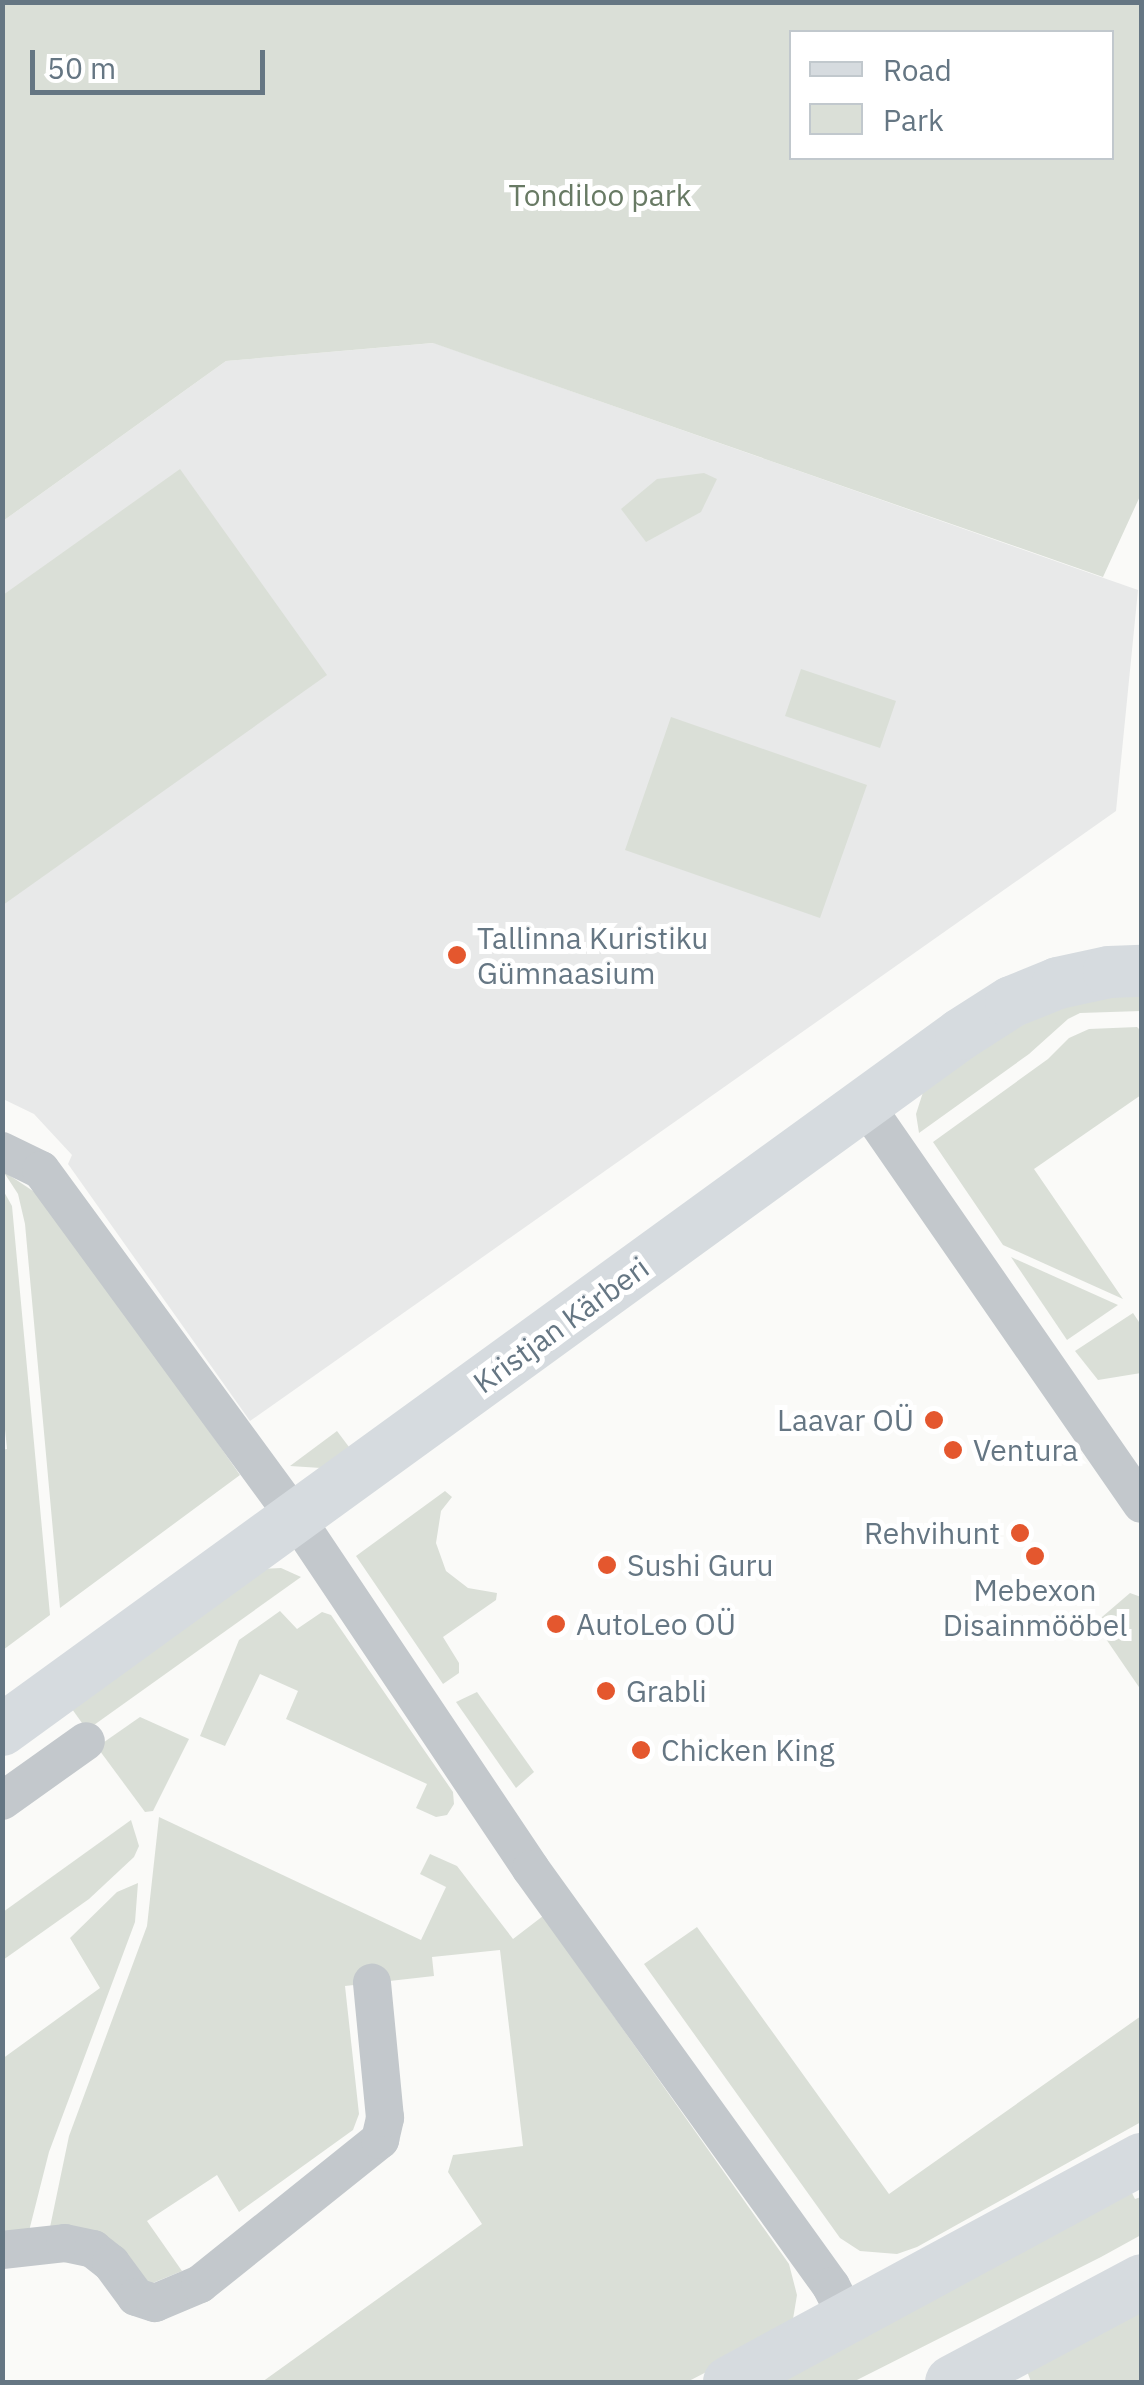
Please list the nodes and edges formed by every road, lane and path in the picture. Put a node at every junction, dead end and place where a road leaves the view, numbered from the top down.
1 (1142, 970) edge
2 (866, 1106) junction
3 (2, 1151) edge
4 (1142, 1504) edge
5 (296, 1518) junction
6 (2, 1730) edge
7 (86, 1741) dead end
8 (2, 1801) edge
9 (372, 1983) dead end
10 (1142, 2159) edge
11 (2, 2250) edge
12 (1142, 2281) edge
13 (848, 2319) junction
14 (728, 2382) edge
15 (952, 2382) edge

1 - 2 street, Kristjan Kärberi
2 - 4 street
2 - 5 street, Kristjan Kärberi
3 - 5 street
5 - 6 street, Kristjan Kärberi
5 - 13 street
7 - 8 street
9 - 11 street
10 - 13 street
12 - 15 main road
13 - 14 street

